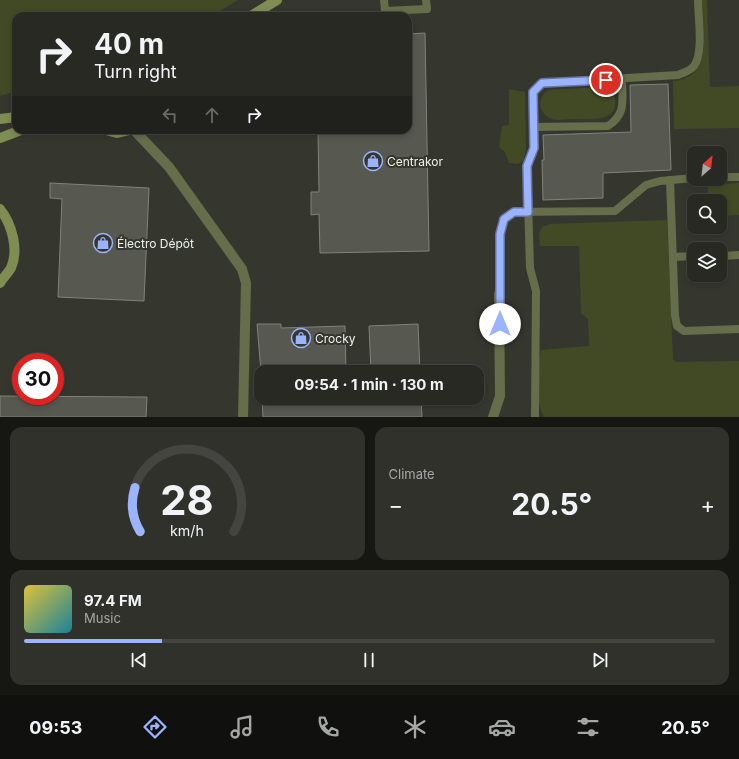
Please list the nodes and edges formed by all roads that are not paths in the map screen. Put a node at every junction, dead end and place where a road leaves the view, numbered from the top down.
1 (277, 0) edge
2 (384, 0) edge
3 (426, 0) edge
4 (698, 0) edge
5 (258, 12) edge
6 (622, 79) junction
7 (12, 118) edge
8 (0, 120) edge
9 (534, 127) junction
10 (12, 133) edge
11 (138, 134) edge
12 (0, 138) edge
13 (727, 177) edge
14 (739, 177) edge
15 (687, 179) edge
16 (670, 180) junction
17 (0, 209) edge
18 (528, 212) junction
19 (739, 255) edge
20 (687, 256) edge
21 (727, 256) edge
22 (673, 257) junction
23 (0, 283) edge
24 (499, 294) joint
25 (739, 329) edge
26 (535, 416) edge
27 (243, 417) edge
28 (493, 417) edge

1 - 5 main road
2 - 3 lane
4 - 6 lane
6 - 9 lane
6 - 9 lane
7 - 8 main road
9 - 18 lane
10 - 12 main road
11 - 27 street
13 - 14 lane
15 - 16 lane
16 - 18 lane
16 - 22 lane
17 - 23 main road
18 - 24 lane
18 - 26 lane
19 - 21 lane
20 - 22 lane
22 - 25 lane
24 - 28 street

